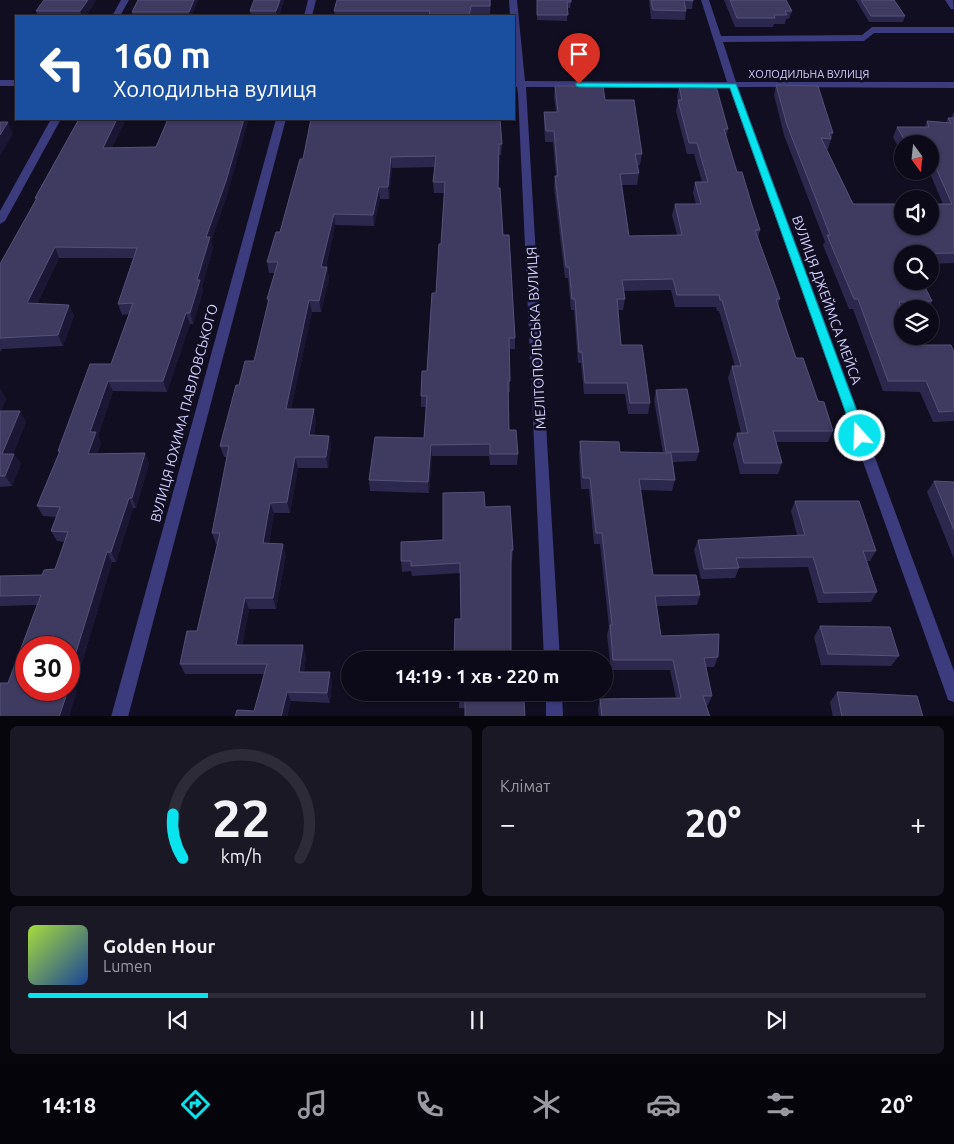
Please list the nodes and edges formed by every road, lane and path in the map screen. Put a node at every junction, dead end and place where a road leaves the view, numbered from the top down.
1 (125, 0) edge
2 (312, 0) edge
3 (513, 0) edge
4 (705, 0) edge
5 (949, 0) edge
6 (954, 7) edge
7 (117, 15) edge
8 (308, 15) edge
9 (514, 15) edge
10 (515, 30) edge
11 (954, 30) edge
12 (718, 39) junction
13 (0, 83) edge
14 (15, 83) edge
15 (517, 84) edge
16 (733, 85) junction
17 (954, 85) edge
18 (55, 120) edge
19 (281, 120) edge
20 (0, 221) edge
21 (552, 651) edge
22 (954, 694) edge
23 (554, 701) edge
24 (119, 716) edge
25 (555, 716) edge

1 - 7 street
2 - 8 street
3 - 9 street, МЕЛІТОПОЛЬСЬКА ВУЛИЦЯ
4 - 12 street, ВУЛИЦЯ ДЖЕЙМСА МЕЙСА
5 - 6 street
10 - 15 street, МЕЛІТОПОЛЬСЬКА ВУЛИЦЯ
11 - 12 street
12 - 16 street, ВУЛИЦЯ ДЖЕЙМСА МЕЙСА
13 - 14 street
15 - 16 street, ХОЛОДИЛЬНА ВУЛИЦЯ
15 - 21 street, МЕЛІТОПОЛЬСЬКА ВУЛИЦЯ
16 - 17 street, ХОЛОДИЛЬНА ВУЛИЦЯ
16 - 22 street, ВУЛИЦЯ ДЖЕЙМСА МЕЙСА
18 - 20 street
19 - 24 street, ВУЛИЦЯ ЮХИМА ПАВЛОВСЬКОГО
23 - 25 street

